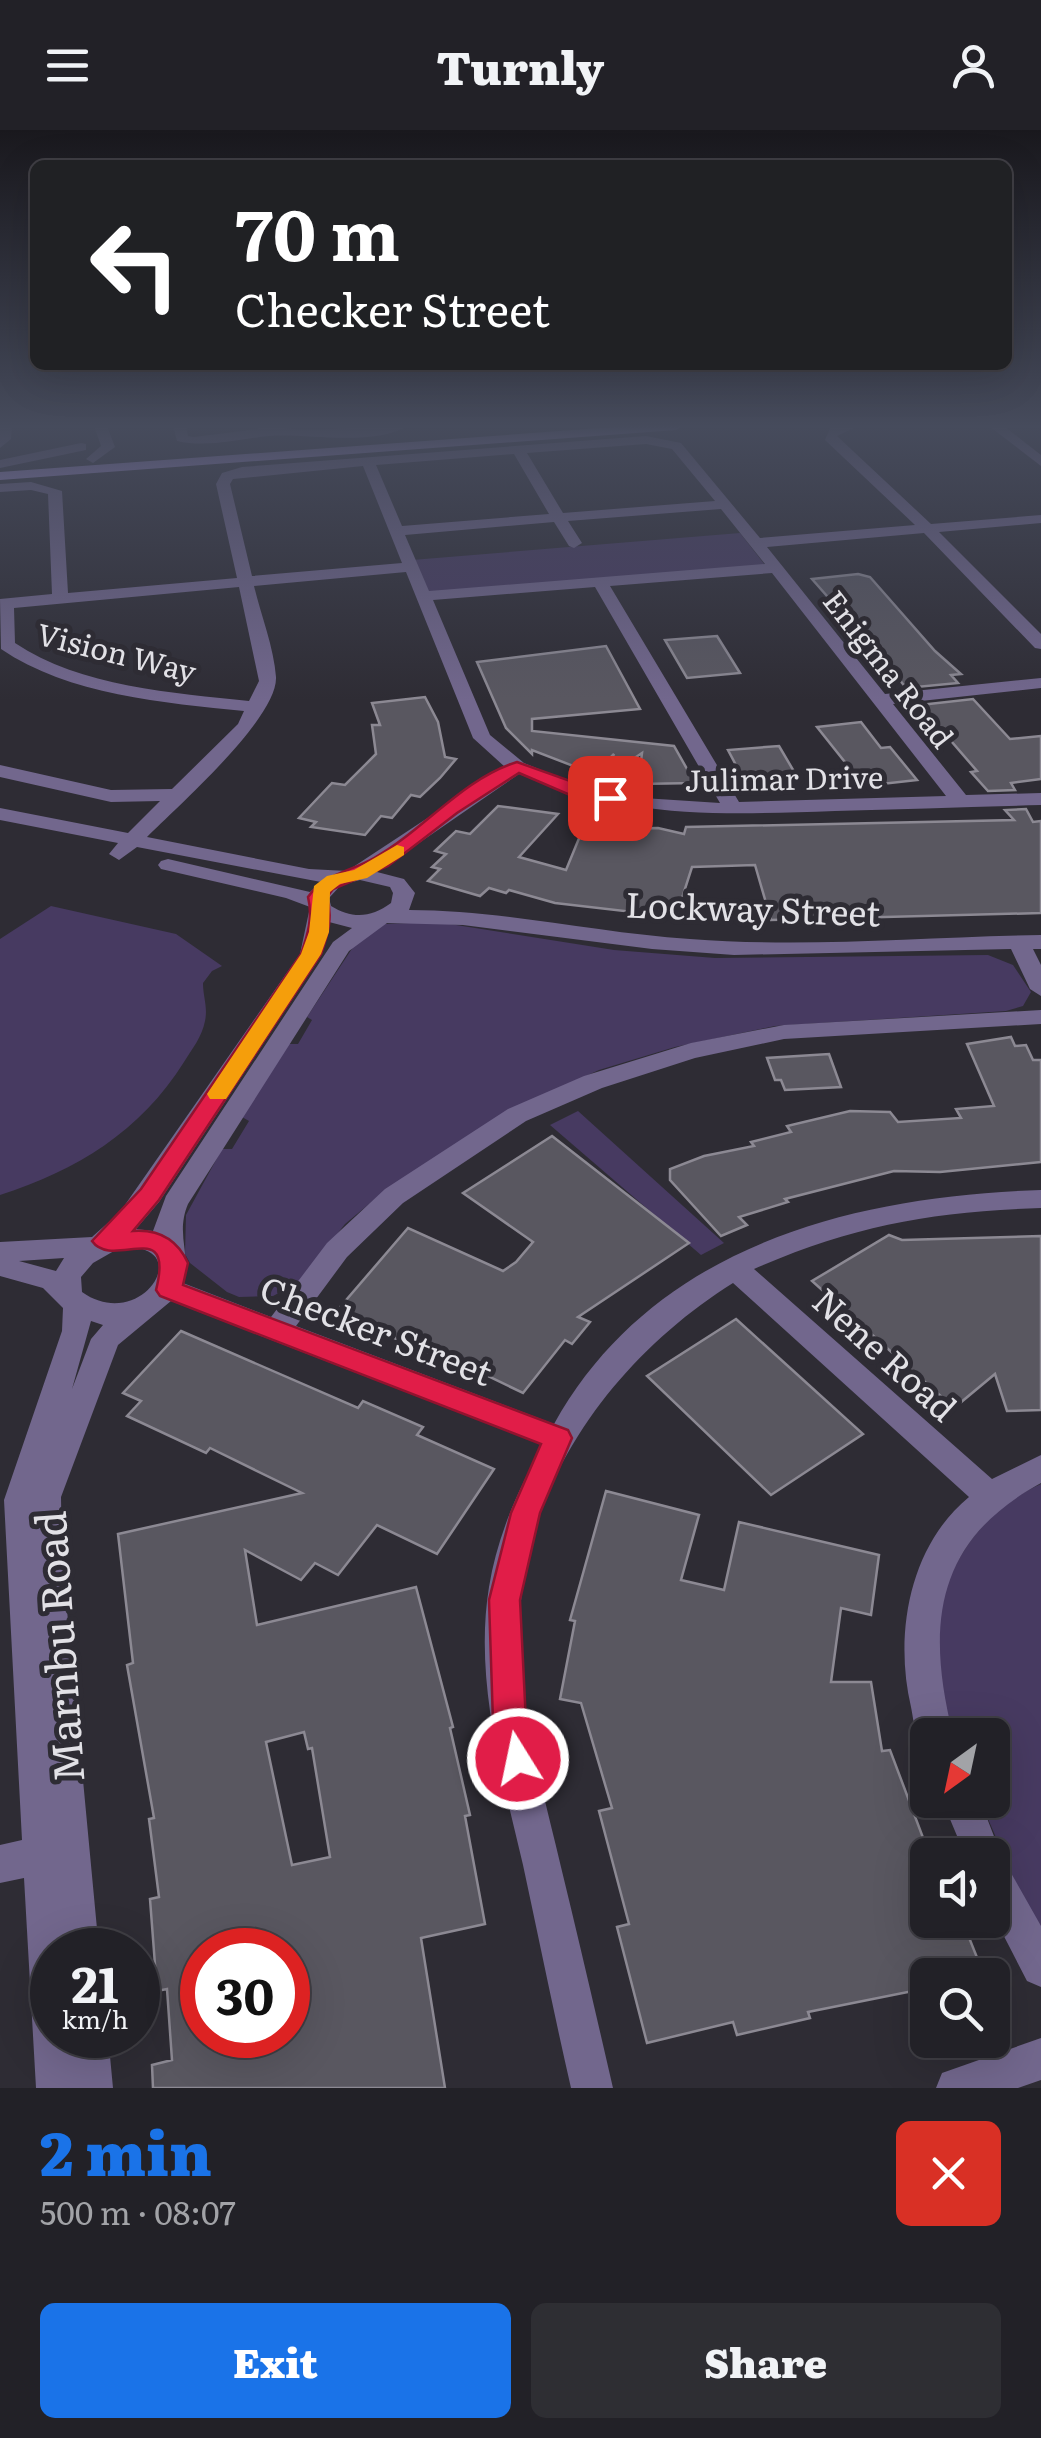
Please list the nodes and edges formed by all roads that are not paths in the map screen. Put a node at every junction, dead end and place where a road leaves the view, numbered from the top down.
1 (56, 517) edge
2 (231, 517) edge
3 (389, 517) edge
4 (566, 517) edge
5 (736, 517) edge
6 (916, 517) edge
7 (559, 518) junction
8 (1041, 519) edge
9 (928, 529) junction
10 (394, 531) junction
11 (757, 543) junction
12 (574, 544) dead end
13 (409, 567) junction
14 (776, 568) junction
15 (246, 582) junction
16 (600, 582) junction
17 (422, 596) junction
18 (60, 598) junction
19 (3, 604) edge
20 (1041, 644) edge
21 (1041, 683) edge
22 (881, 700) junction
23 (258, 707) junction
24 (517, 767) junction
25 (0, 771) edge
26 (181, 794) junction
27 (1041, 799) edge
28 (961, 802) junction
29 (733, 808) junction
30 (0, 814) edge
31 (0, 828) edge
32 (414, 839) junction
33 (126, 848) junction
34 (352, 875) junction
35 (401, 888) junction
36 (320, 906) junction
37 (381, 919) junction
38 (465, 920) junction
39 (1030, 942) edge
40 (1041, 989) edge
41 (1041, 1018) edge
42 (1041, 1198) edge
43 (99, 1244) junction
44 (0, 1252) edge
45 (170, 1252) junction
46 (0, 1266) edge
47 (733, 1267) junction
48 (169, 1290) junction
49 (73, 1299) junction
50 (139, 1310) junction
51 (277, 1330) junction
52 (558, 1438) junction
53 (1041, 1468) edge
54 (989, 1495) junction
55 (22, 1501) edge
56 (931, 1718) edge
57 (55, 1852) junction
58 (0, 1864) edge
59 (1010, 1907) edge
60 (54, 1928) edge
61 (74, 1928) edge
62 (1041, 1967) edge
63 (55, 2058) edge
64 (89, 2058) edge
65 (1041, 2059) edge
66 (57, 2088) edge
67 (92, 2088) edge
68 (592, 2088) edge
69 (957, 2088) edge

1 - 18 street
2 - 15 street, Enigma Road
3 - 10 street, Julimar Drive
4 - 7 street
5 - 11 street, Enigma Road
6 - 9 street
7 - 10 street
7 - 12 street
8 - 9 street
9 - 11 street
9 - 20 street
10 - 13 street, Julimar Drive
11 - 14 street, Enigma Road
13 - 15 street
13 - 17 street, Julimar Drive
14 - 16 street
14 - 22 street, Enigma Road
15 - 18 street
15 - 23 street
16 - 17 street
16 - 29 street
17 - 24 street, Julimar Drive
18 - 19 street
19 - 23 street, Vision Way
21 - 22 street
22 - 28 street, Enigma Road
23 - 26 street
24 - 29 street, Julimar Drive
24 - 32 street
25 - 26 street
26 - 33 street
27 - 28 street, Julimar Drive
28 - 29 street, Julimar Drive
30 - 33 street
31 - 33 street
32 - 34 street
32 - 35 street
33 - 34 street
33 - 36 street
34 - 35 street, Lockway Street
34 - 36 street
35 - 37 street
35 - 38 street, Lockway Street
36 - 37 street, Lockway Street
36 - 43 street
37 - 38 street, Lockway Street
37 - 45 street
38 - 39 street, Lockway Street
39 - 40 street
41 - 51 street
42 - 47 street
43 - 44 street
43 - 45 street
43 - 49 street
45 - 48 street
46 - 49 street
47 - 52 street
47 - 54 street, Nene Road
48 - 50 street
48 - 51 street, Checker Street
49 - 50 street
49 - 55 street, Marnbu Road
50 - 55 street, Marnbu Road
51 - 52 street, Checker Street
52 - 68 street
53 - 54 street
54 - 56 street
55 - 57 street, Marnbu Road
57 - 58 street
57 - 60 street, Marnbu Road
57 - 61 street, Marnbu Road
59 - 62 street
63 - 66 street
64 - 67 street
65 - 69 street

